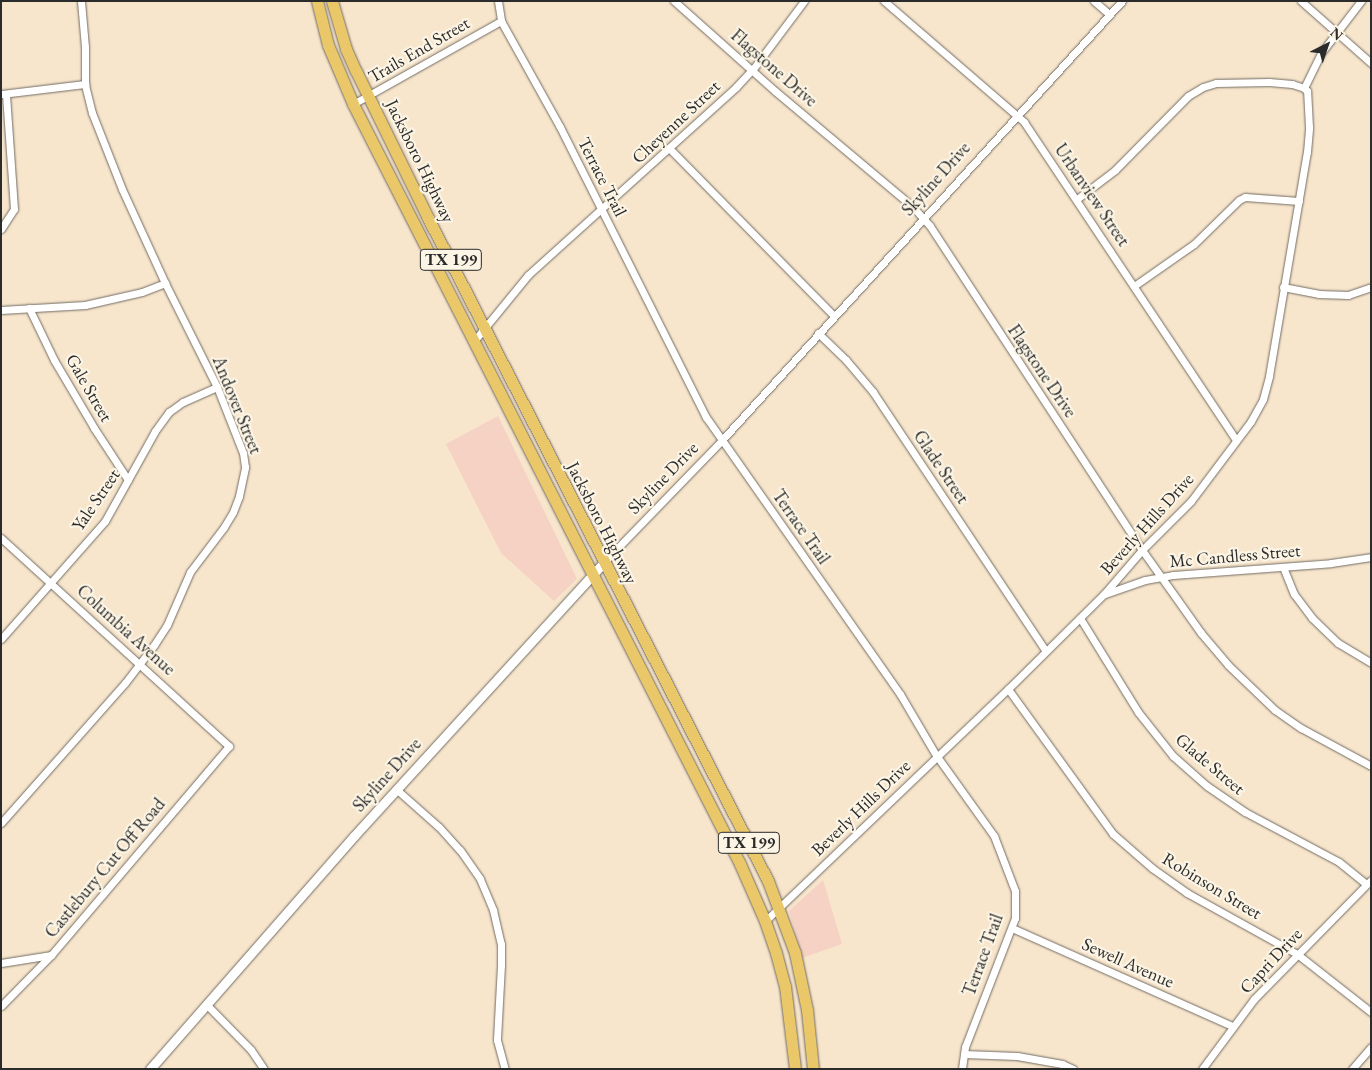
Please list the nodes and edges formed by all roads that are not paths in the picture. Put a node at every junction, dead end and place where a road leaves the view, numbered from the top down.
1 (80, 1) edge
2 (317, 1) edge
3 (332, 1) edge
4 (498, 1) edge
5 (674, 1) edge
6 (804, 1) edge
7 (884, 1) edge
8 (1094, 1) edge
9 (1122, 1) edge
10 (1301, 1) edge
11 (1361, 1) edge
12 (1109, 14) junction
13 (501, 21) junction
14 (1336, 32) junction
15 (1371, 63) edge
16 (753, 69) junction
17 (85, 84) junction
18 (1304, 88) junction
19 (374, 93) junction
20 (4, 94) edge
21 (353, 104) junction
22 (1017, 114) junction
23 (669, 148) junction
24 (1077, 199) junction
25 (1299, 201) junction
26 (602, 210) junction
27 (923, 218) junction
28 (1, 230) edge
29 (435, 231) junction
30 (421, 237) junction
31 (165, 283) junction
32 (1134, 286) junction
33 (1283, 287) junction
34 (1371, 288) edge
35 (29, 308) junction
36 (1, 310) edge
37 (834, 316) junction
38 (484, 328) junction
39 (818, 333) junction
40 (474, 342) junction
41 (217, 387) junction
42 (722, 440) junction
43 (1236, 440) junction
44 (128, 480) junction
45 (1, 538) edge
46 (1142, 550) junction
47 (1371, 557) edge
48 (603, 563) junction
49 (1283, 567) junction
50 (592, 575) junction
51 (1161, 577) junction
52 (52, 583) junction
53 (1104, 594) junction
54 (1080, 618) junction
55 (1, 639) edge
56 (1046, 651) junction
57 (140, 663) junction
58 (1371, 663) edge
59 (1008, 689) junction
60 (698, 744) junction
61 (229, 746) joint
62 (682, 751) junction
63 (936, 755) junction
64 (1371, 766) edge
65 (396, 789) junction
66 (1, 823) edge
67 (1369, 882) edge
68 (780, 908) junction
69 (765, 921) junction
70 (1012, 928) junction
71 (1297, 954) junction
72 (51, 955) junction
73 (1, 963) edge
74 (206, 1004) junction
75 (1, 1006) edge
76 (1371, 1012) edge
77 (1232, 1026) junction
78 (1371, 1047) edge
79 (964, 1054) junction
80 (1068, 1068) edge
81 (150, 1069) edge
82 (264, 1069) edge
83 (505, 1069) edge
84 (795, 1069) edge
85 (813, 1069) edge
86 (962, 1069) edge
87 (1202, 1069) edge
88 (1352, 1069) edge

1 - 17 street, Andover Street
2 - 21 main road, Jacksboro Highway / TX 199
3 - 19 main road, Jacksboro Highway / TX 199
4 - 13 street, Terrace Trail
5 - 16 street, Flagstone Drive
6 - 16 street, Cheyenne Street
7 - 22 street, Urbanview Street
8 - 12 street
9 - 12 street, Skyline Drive
10 - 14 street
11 - 14 street
12 - 22 street, Skyline Drive
13 - 19 street, Trails End Street
13 - 26 street, Terrace Trail
14 - 15 street
14 - 18 street
16 - 23 street, Cheyenne Street
16 - 27 street, Flagstone Drive
17 - 20 street
17 - 31 street, Andover Street
18 - 24 street
18 - 25 street, Beverly Hills Drive
19 - 21 street, Trails End Street
19 - 29 main road, Jacksboro Highway / TX 199
20 - 28 street
21 - 30 main road, Jacksboro Highway / TX 199
22 - 24 street, Urbanview Street
22 - 27 street, Skyline Drive
23 - 26 street, Cheyenne Street
23 - 37 street
24 - 32 street, Urbanview Street
25 - 32 street
25 - 33 street, Beverly Hills Drive
26 - 38 street, Cheyenne Street
26 - 42 street, Terrace Trail
27 - 37 street, Skyline Drive
27 - 46 street, Flagstone Drive
29 - 30 main road
29 - 38 main road, Jacksboro Highway / TX 199
30 - 40 main road, Jacksboro Highway / TX 199
31 - 35 street
31 - 41 street, Andover Street
32 - 43 street, Urbanview Street
33 - 34 street
33 - 43 street, Beverly Hills Drive
35 - 36 street
35 - 44 street, Gale Street
37 - 39 street, Skyline Drive
38 - 40 street, Cheyenne Street
38 - 48 main road, Jacksboro Highway / TX 199
39 - 42 street, Skyline Drive
39 - 56 street, Glade Street
40 - 50 main road, Jacksboro Highway / TX 199
41 - 44 street, Yale Street
41 - 57 street, Andover Street
42 - 48 street, Skyline Drive
42 - 63 street, Terrace Trail
43 - 46 street, Beverly Hills Drive
44 - 52 street, Yale Street
45 - 52 street, Columbia Avenue
46 - 51 street, Flagstone Drive
46 - 53 street, Beverly Hills Drive
47 - 49 street, Mc Candless Street
48 - 50 street, Skyline Drive
48 - 60 main road, Jacksboro Highway / TX 199
49 - 51 street, Mc Candless Street
49 - 58 street
50 - 62 main road, Jacksboro Highway / TX 199
50 - 65 street, Skyline Drive
51 - 53 street, Mc Candless Street
51 - 64 street, Flagstone Drive
52 - 55 street, Yale Street
52 - 57 street, Columbia Avenue
53 - 54 street, Beverly Hills Drive
54 - 56 street, Beverly Hills Drive
54 - 67 street, Glade Street
56 - 59 street, Beverly Hills Drive
57 - 61 street, Columbia Avenue
57 - 66 street, Andover Street
59 - 63 street, Beverly Hills Drive
59 - 71 street, Robinson Street
60 - 62 main road
60 - 68 main road, Jacksboro Highway / TX 199
61 - 72 street, Castlebury Cut Off Road
62 - 69 main road, Jacksboro Highway / TX 199
63 - 68 street, Beverly Hills Drive
63 - 70 street, Terrace Trail
65 - 74 street, Skyline Drive
65 - 83 street
67 - 71 street, Capri Drive
68 - 69 street, Beverly Hills Drive
68 - 85 main road, Jacksboro Highway / TX 199
69 - 84 main road, Jacksboro Highway / TX 199
70 - 77 street, Sewell Avenue
70 - 79 street, Terrace Trail
71 - 76 street, Robinson Street
71 - 77 street, Capri Drive
72 - 73 street
72 - 75 street, Castlebury Cut Off Road
74 - 81 street, Skyline Drive
74 - 82 street
77 - 87 street, Capri Drive
78 - 88 street
79 - 80 street
79 - 86 street, Terrace Trail

